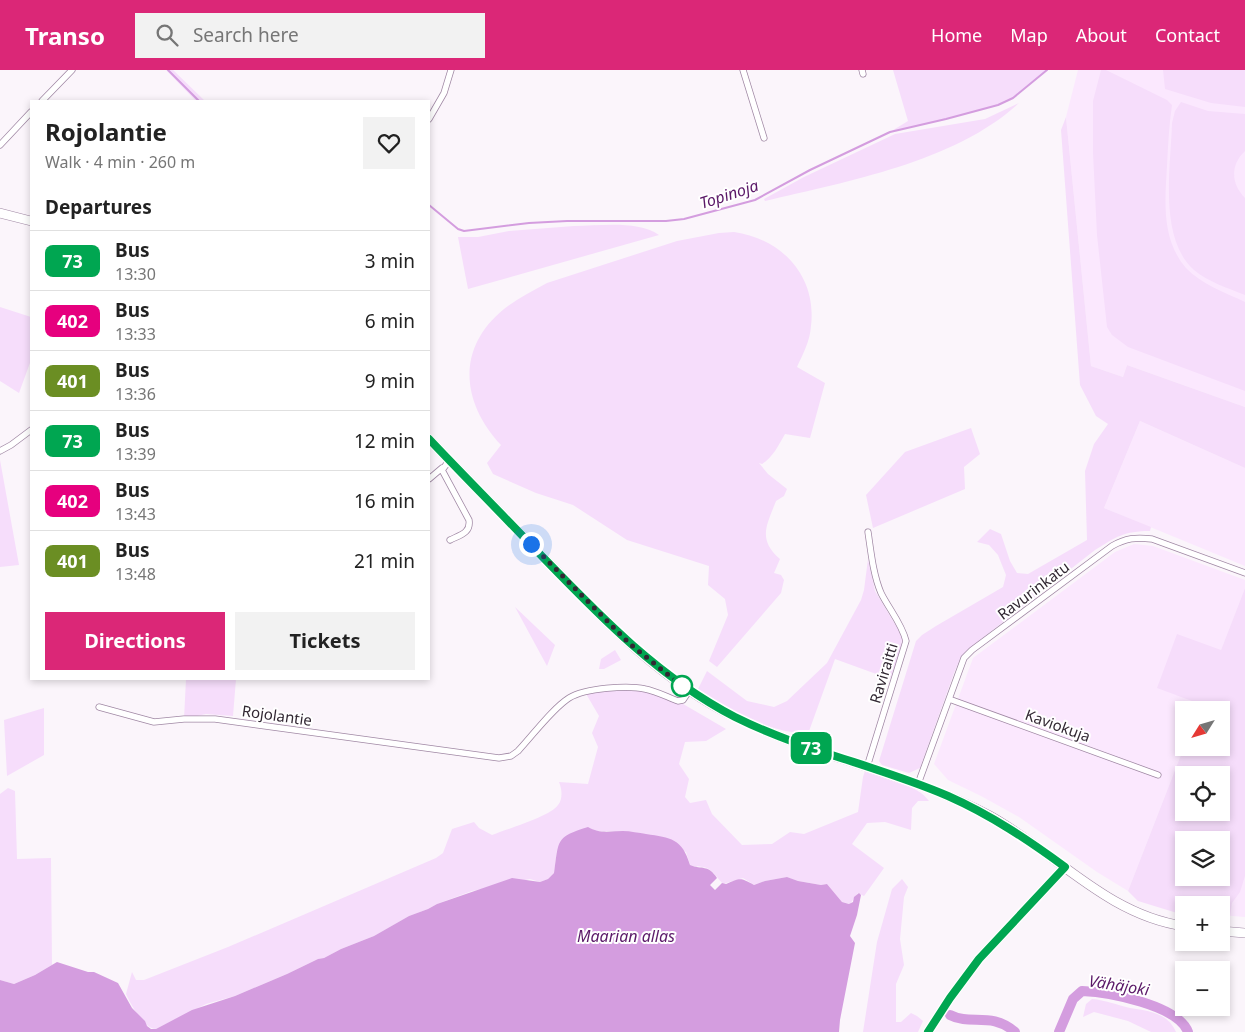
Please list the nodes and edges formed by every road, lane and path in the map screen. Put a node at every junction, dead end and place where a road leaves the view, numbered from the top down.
1 (72, 70) edge
2 (451, 70) edge
3 (743, 70) edge
4 (43, 100) edge
5 (30, 113) edge
6 (430, 118) edge
7 (764, 138) dead end
8 (0, 145) edge
9 (0, 213) edge
10 (30, 221) edge
11 (30, 431) edge
12 (430, 440) edge
13 (0, 450) edge
14 (449, 461) junction
15 (442, 468) junction
16 (430, 478) edge
17 (868, 532) dead end
18 (450, 540) dead end
19 (1245, 573) edge
20 (689, 691) junction
21 (949, 699) junction
22 (99, 707) dead end
23 (867, 767) junction
24 (1158, 775) dead end
25 (918, 784) junction
26 (1065, 867) junction
27 (1175, 924) edge
28 (1230, 932) edge
29 (1245, 933) edge
30 (928, 1032) edge

1 - 4 street
2 - 6 street
3 - 7 street
5 - 8 street
9 - 10 main road
11 - 13 street
12 - 14 main road
14 - 15 street
14 - 20 main road
15 - 16 street
15 - 18 street
17 - 23 street, Raviraitti
19 - 21 street, Ravurinkatu
20 - 22 street, Rojolantie
20 - 23 main road
21 - 24 street, Kaviokuja
21 - 25 street, Ravurinkatu
23 - 25 main road
25 - 26 main road
26 - 27 main road
26 - 30 main road
28 - 29 main road

